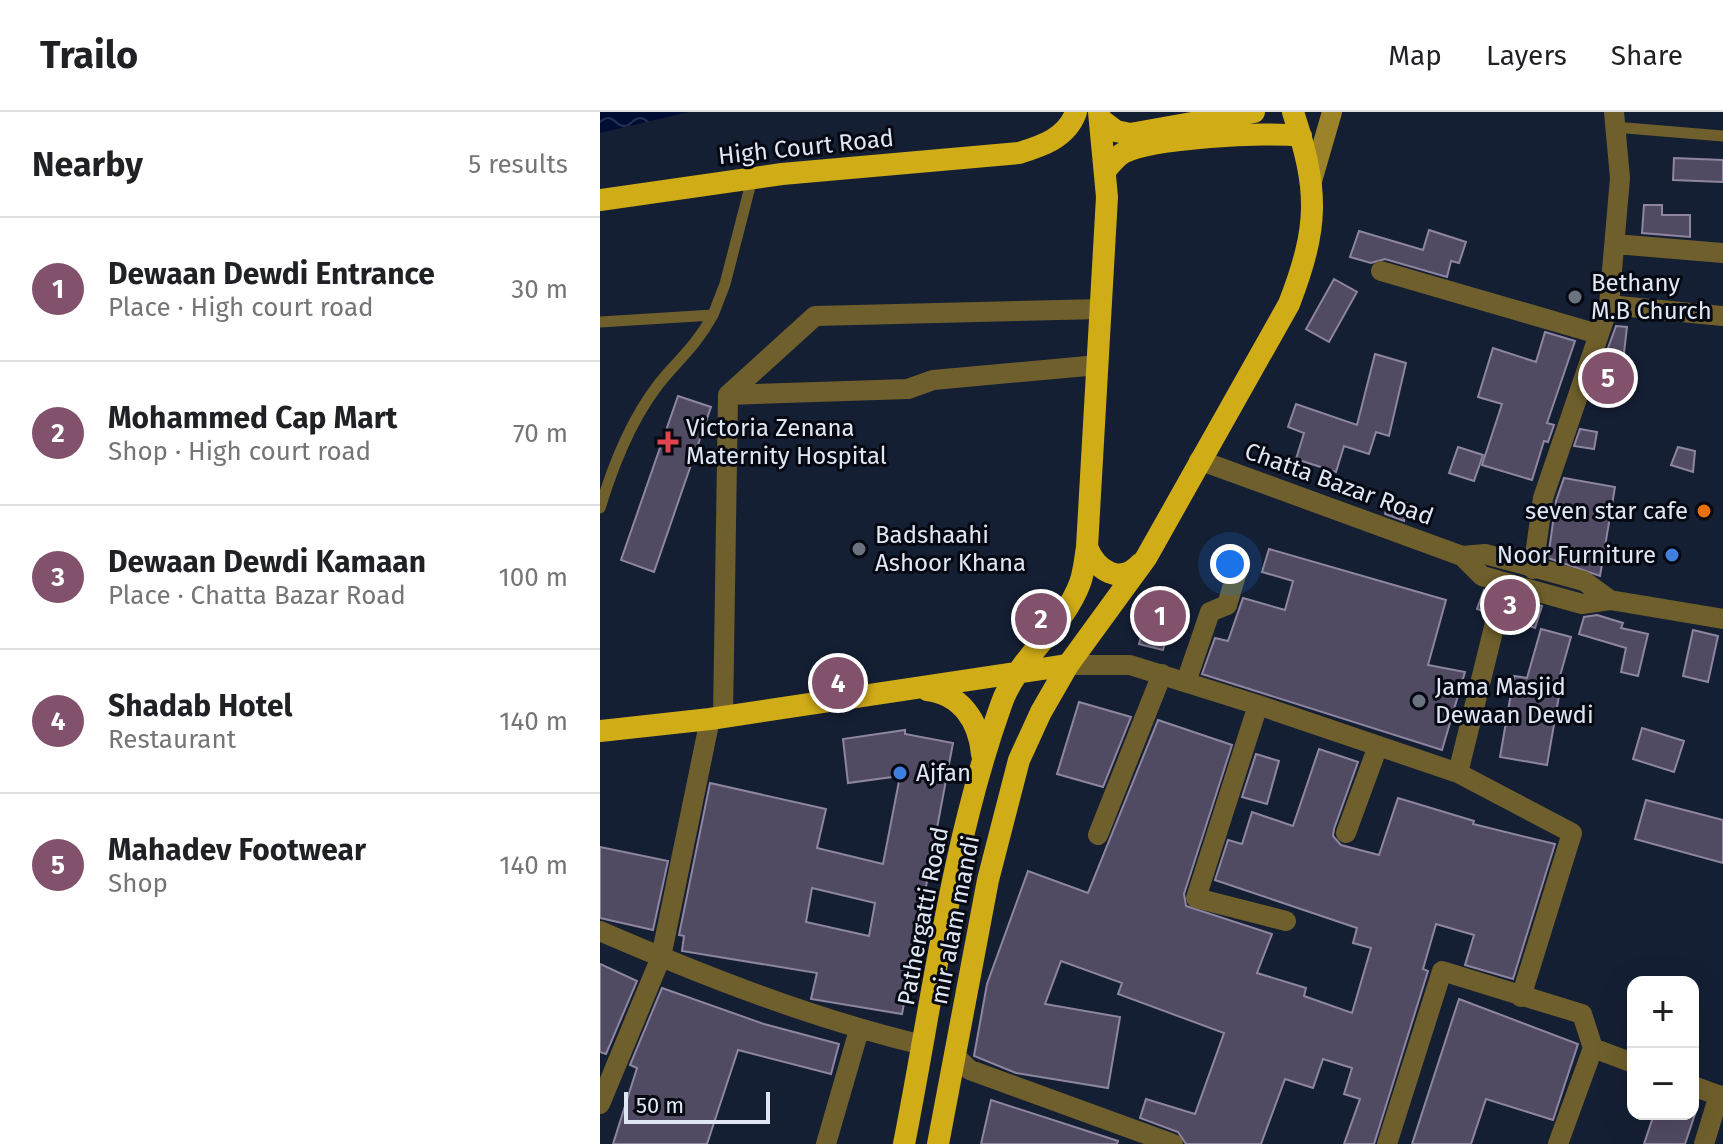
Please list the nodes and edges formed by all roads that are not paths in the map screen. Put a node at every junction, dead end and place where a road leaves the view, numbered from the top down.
1 (1076, 112) edge
2 (1254, 112) edge
3 (1293, 112) edge
4 (1332, 112) edge
5 (1099, 115) edge
6 (1614, 120) edge
7 (1301, 136) junction
8 (1723, 136) edge
9 (1105, 171) junction
10 (753, 178) junction
11 (1312, 181) junction
12 (600, 200) edge
13 (1615, 244) junction
14 (1723, 253) edge
15 (1381, 271) dead end
16 (1609, 305) junction
17 (1101, 309) junction
18 (713, 315) junction
19 (1723, 316) edge
20 (600, 322) edge
21 (1598, 334) junction
22 (1098, 365) junction
23 (728, 395) junction
24 (1199, 460) junction
25 (600, 508) edge
26 (1087, 547) junction
27 (1462, 556) junction
28 (1146, 558) junction
29 (1533, 569) junction
30 (1237, 572) dead end
31 (1610, 600) junction
32 (1496, 619) tunnel mouth
33 (1723, 619) edge
34 (1068, 665) junction
35 (1015, 674) junction
36 (1162, 674) junction
37 (1186, 682) junction
38 (918, 689) junction
39 (1258, 705) junction
40 (717, 718) junction
41 (600, 731) edge
42 (1378, 746) junction
43 (978, 773) junction
44 (1458, 773) junction
45 (1346, 833) dead end
46 (1098, 835) dead end
47 (1286, 921) dead end
48 (600, 931) edge
49 (661, 957) junction
50 (1521, 997) junction
51 (859, 1030) junction
52 (923, 1045) junction
53 (1593, 1048) junction
54 (955, 1056) junction
55 (1627, 1061) edge
56 (1699, 1088) edge
57 (1721, 1096) edge
58 (600, 1104) edge
59 (826, 1144) edge
60 (904, 1144) edge
61 (938, 1144) edge
62 (1173, 1144) edge
63 (1387, 1144) edge
64 (1558, 1144) edge
65 (1704, 1144) edge

1 - 10 highway, High Court Road
2 - 5 highway
3 - 7 highway, mir alam mandi
4 - 11 main road
5 - 9 highway, Pathergatti Road
6 - 8 lane
6 - 13 street
7 - 9 highway
7 - 11 highway, mir alam mandi
9 - 17 highway, Pathergatti Road
10 - 12 highway, High Court Road
10 - 18 lane
11 - 24 highway, mir alam mandi
13 - 14 street
13 - 16 street
15 - 21 street
16 - 19 street
16 - 21 street
17 - 22 highway, Pathergatti Road
17 - 23 street
18 - 20 lane
18 - 25 lane
21 - 29 street
22 - 23 street
22 - 26 highway, Pathergatti Road
23 - 40 street
24 - 27 street, Chatta Bazar Road
24 - 28 highway, mir alam mandi
26 - 28 highway
26 - 35 highway, Pathergatti Road
27 - 29 street, Chatta Bazar Road
27 - 31 street, Chatta Bazar Road
28 - 34 highway, mir alam mandi
29 - 31 street, Chatta Bazar Road
30 - 37 street
31 - 33 street, Chatta Bazar Road
32 - 44 street
34 - 35 highway
34 - 36 street
34 - 54 highway, mir alam mandi
35 - 38 highway
35 - 43 highway, Pathergatti Road
36 - 37 street
36 - 46 street
37 - 39 street
38 - 40 highway
38 - 43 highway
39 - 42 street
39 - 47 street
40 - 41 highway
40 - 49 street
42 - 44 street
42 - 45 street
43 - 52 highway, Pathergatti Road
44 - 50 street
48 - 49 street
49 - 51 street
49 - 58 street
50 - 53 street
50 - 63 street
51 - 52 street
51 - 59 street
52 - 60 highway, Pathergatti Road
53 - 55 street
53 - 64 street
54 - 61 highway, mir alam mandi
54 - 62 street
56 - 57 street
57 - 65 street

